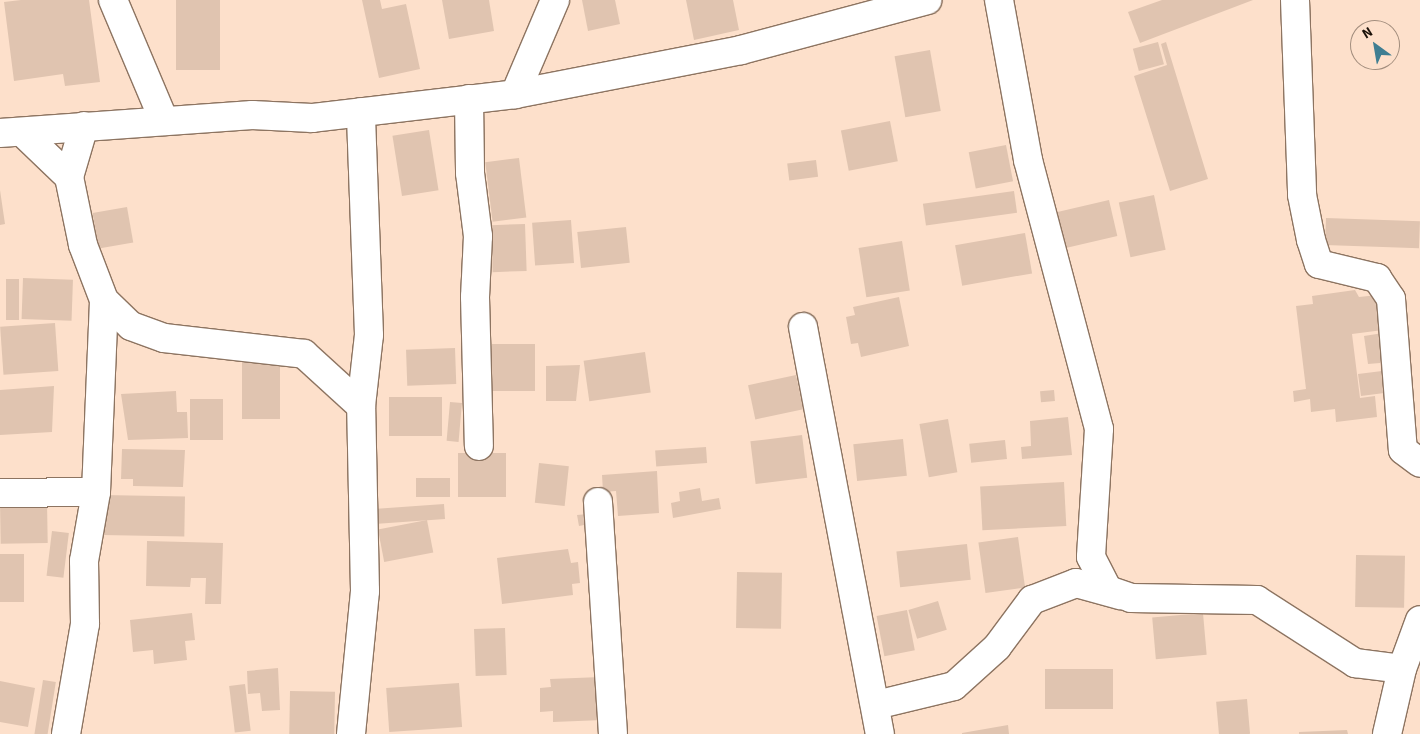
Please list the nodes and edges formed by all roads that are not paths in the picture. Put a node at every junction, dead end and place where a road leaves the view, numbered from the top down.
1 (113, 0) edge
2 (555, 0) edge
3 (927, 0) edge
4 (999, 0) edge
5 (1295, 0) edge
6 (515, 94) junction
7 (469, 99) junction
8 (361, 112) junction
9 (164, 121) junction
10 (84, 126) junction
11 (11, 132) edge
12 (69, 177) junction
13 (104, 300) junction
14 (803, 327) dead end
15 (361, 406) junction
16 (479, 446) dead end
17 (1420, 463) edge
18 (96, 492) junction
19 (0, 493) edge
20 (598, 502) dead end
21 (1131, 598) junction
22 (1420, 620) edge
23 (1402, 669) junction
24 (876, 705) junction
25 (66, 734) edge
26 (351, 734) edge
27 (614, 734) edge
28 (880, 734) edge
29 (1387, 734) edge

1 - 9 street
2 - 6 street
3 - 6 street
4 - 21 street
5 - 17 street
6 - 7 street
7 - 8 street
7 - 16 street
8 - 9 street
8 - 15 street
9 - 10 street
10 - 11 street
10 - 12 street
11 - 12 street
12 - 13 street
13 - 15 street
13 - 18 street
14 - 24 street
15 - 26 street
18 - 19 street
18 - 25 street
20 - 27 street
21 - 23 street
21 - 24 street
22 - 23 street
23 - 29 street
24 - 28 street

